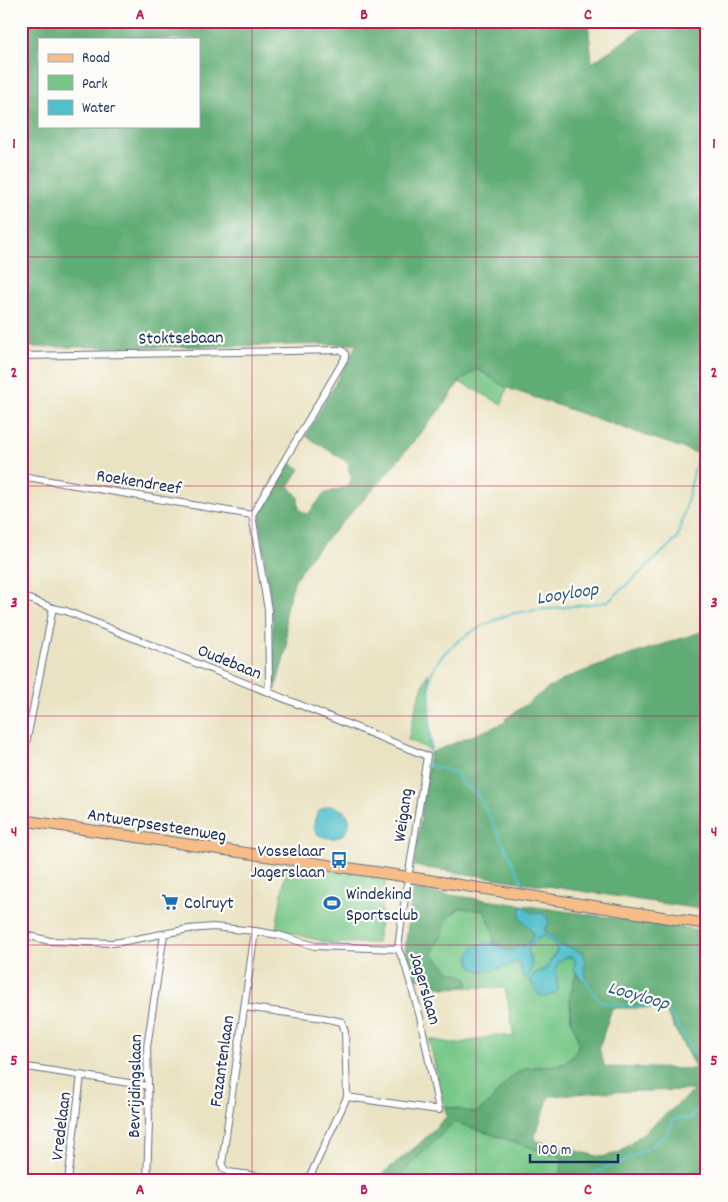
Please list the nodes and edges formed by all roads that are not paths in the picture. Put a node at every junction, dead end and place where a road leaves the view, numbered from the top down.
1 (21, 356) edge
2 (21, 476) edge
3 (252, 515) junction
4 (21, 596) edge
5 (52, 608) junction
6 (268, 692) junction
7 (427, 756) joint
8 (21, 769) edge
9 (21, 820) edge
10 (409, 877) junction
11 (707, 924) edge
12 (255, 931) junction
13 (21, 934) edge
14 (164, 934) junction
15 (398, 949) junction
16 (244, 1007) junction
17 (21, 1066) edge
18 (81, 1075) junction
19 (148, 1086) junction
20 (347, 1097) junction
21 (241, 1177) edge
22 (68, 1181) edge
23 (147, 1181) edge
24 (294, 1181) edge
25 (306, 1181) edge

1 - 3 street, Stoktsebaan
2 - 3 street, Roekendreef
3 - 6 street
4 - 5 street, Oudebaan
5 - 6 street, Oudebaan
5 - 8 street
6 - 7 street, Oudebaan
7 - 10 street, Weigang
9 - 10 main road, Antwerpsesteenweg
10 - 11 main road, Antwerpsesteenweg
10 - 15 street, Jagerslaan
12 - 14 street
12 - 15 street
12 - 16 street, Fazantenlaan
13 - 14 street
14 - 19 street, Bevrijdingslaan
15 - 20 street, Jagerslaan
16 - 20 street
16 - 21 street, Fazantenlaan
17 - 18 street
18 - 19 street
18 - 22 street, Vredelaan
19 - 23 street, Bevrijdingslaan
20 - 25 street
21 - 24 street, Fazantenlaan

